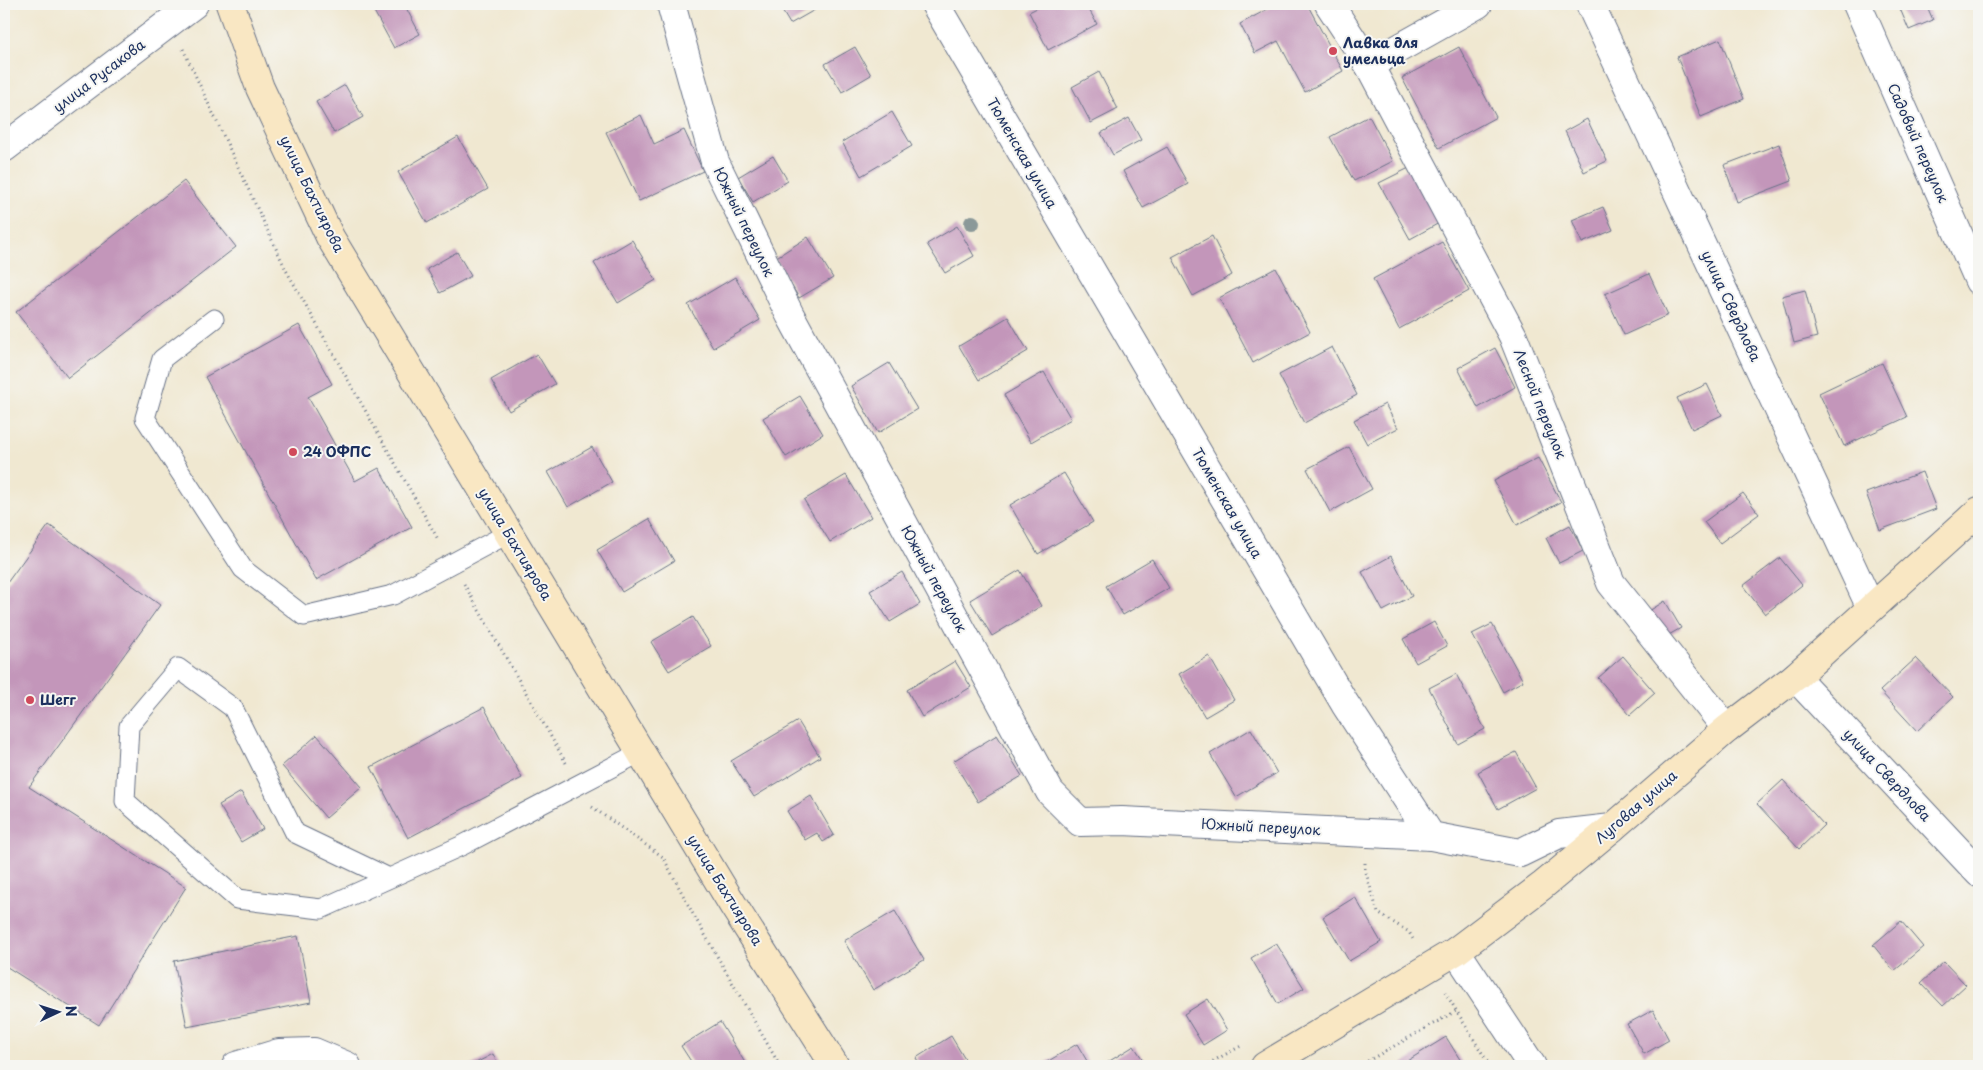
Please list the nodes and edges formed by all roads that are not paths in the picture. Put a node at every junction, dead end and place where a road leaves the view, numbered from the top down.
1 (194, 4) edge
2 (230, 4) edge
3 (671, 4) edge
4 (935, 4) edge
5 (1329, 4) edge
6 (1478, 4) edge
7 (1590, 4) edge
8 (1856, 4) edge
9 (1369, 65) junction
10 (4, 148) edge
11 (1979, 281) edge
12 (214, 319) dead end
13 (1979, 511) edge
14 (509, 533) junction
15 (1871, 608) junction
16 (1795, 677) junction
17 (1727, 729) junction
18 (641, 752) junction
19 (1612, 828) junction
20 (1431, 836) junction
21 (1979, 873) edge
22 (389, 878) junction
23 (1456, 951) junction
24 (236, 1066) edge
25 (347, 1066) edge
26 (835, 1066) edge
27 (1265, 1066) edge
28 (1532, 1066) edge

1 - 10 street, улица Русакова
2 - 14 main road, улица Бахтиярова
3 - 20 street, Южный переулок
4 - 20 street, Тюменская улица
5 - 9 street, Лесной переулок
6 - 9 street
7 - 15 street, улица Свердлова
8 - 11 street, Садовый переулок
9 - 17 street, Лесной переулок
12 - 14 lane
13 - 15 main road, Луговая улица
14 - 18 main road, улица Бахтиярова
15 - 16 main road, Луговая улица
16 - 17 main road, Луговая улица
16 - 21 street, улица Свердлова
17 - 19 main road, Луговая улица
18 - 22 lane
18 - 26 main road, улица Бахтиярова
19 - 20 street
19 - 23 main road, Луговая улица
22 - 22 lane
23 - 27 main road, Луговая улица
23 - 28 street
24 - 25 street

